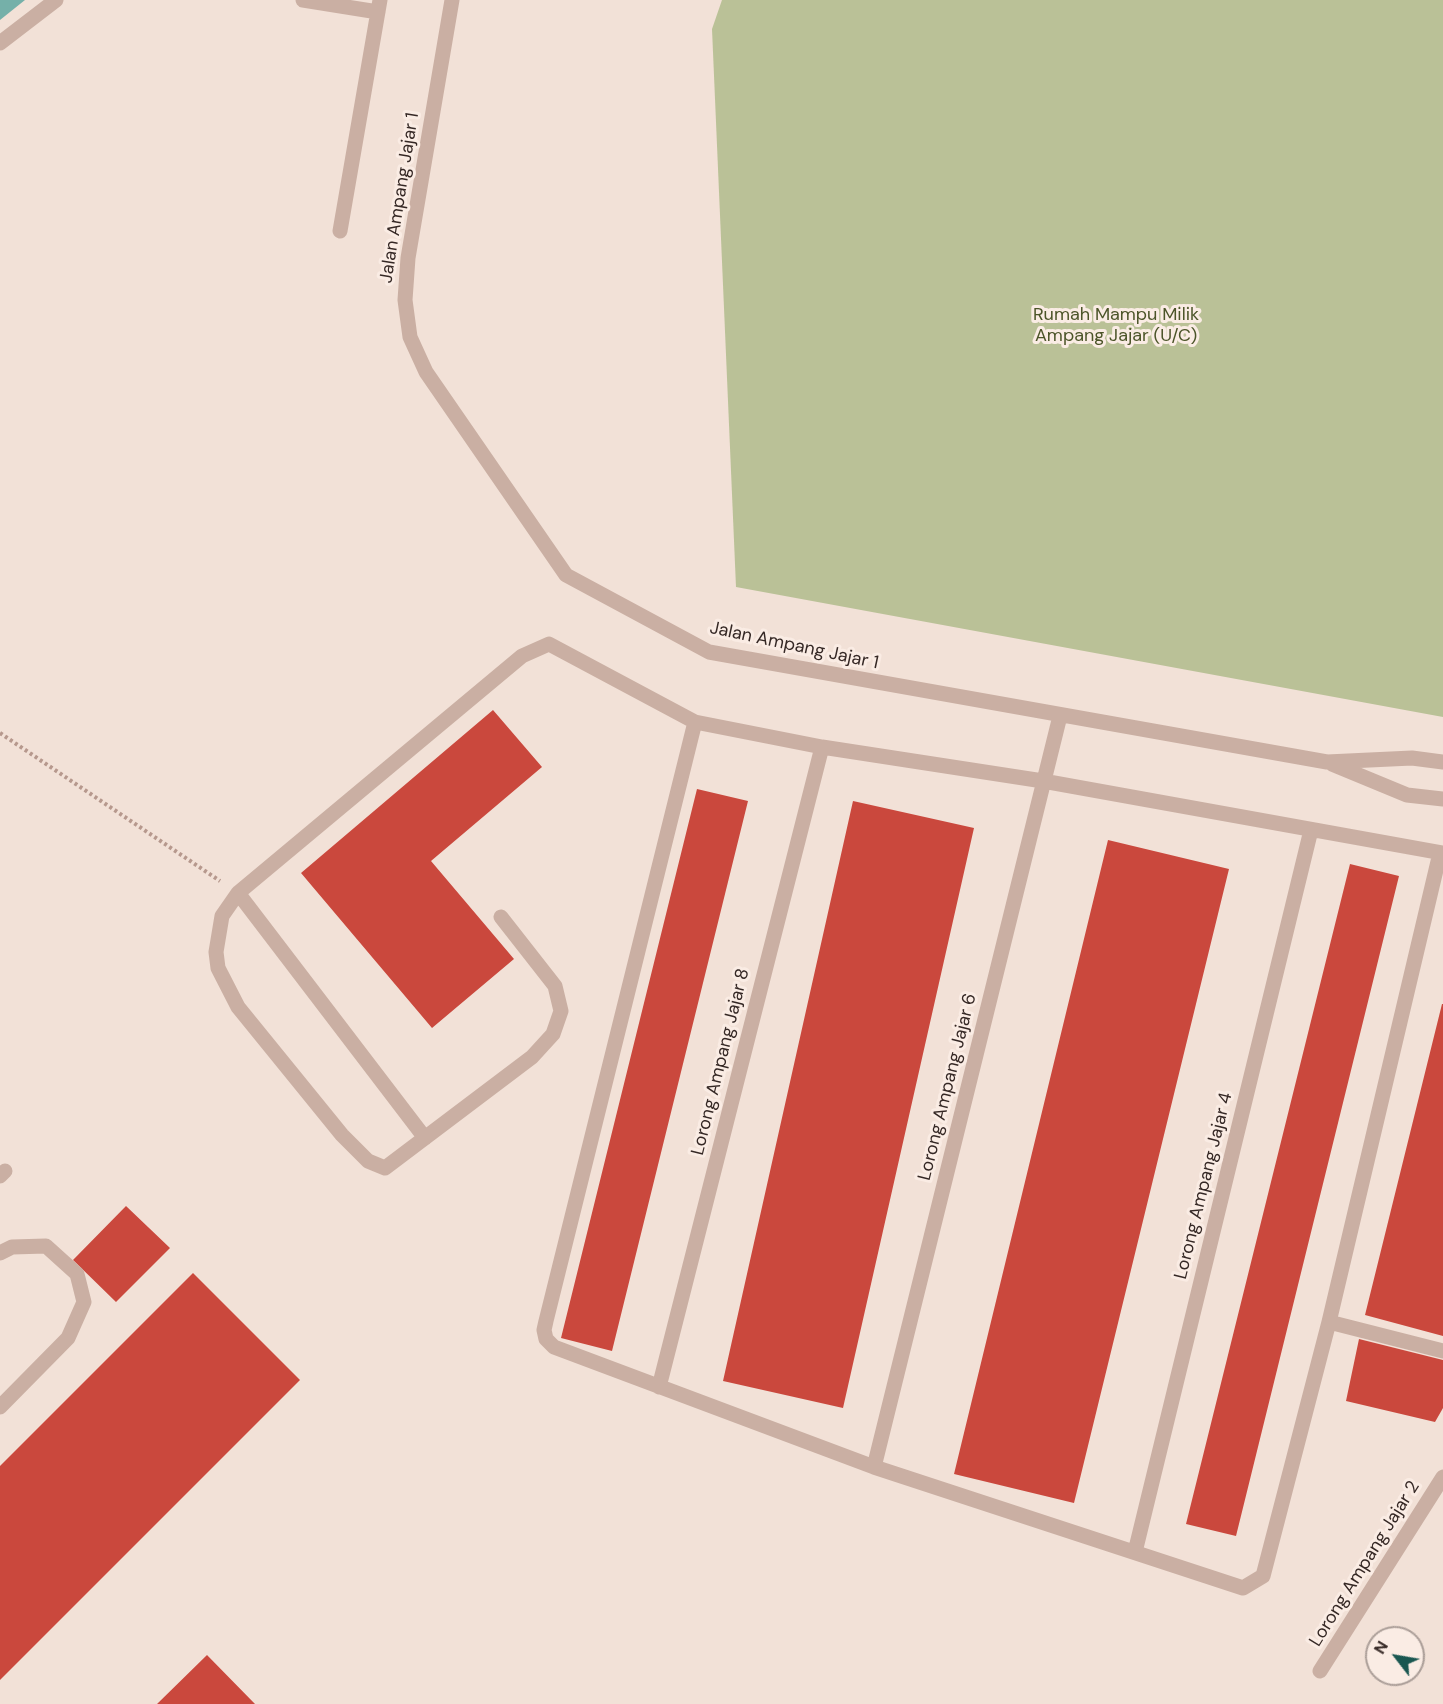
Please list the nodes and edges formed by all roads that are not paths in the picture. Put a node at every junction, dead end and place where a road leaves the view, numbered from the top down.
1 (56, 0) edge
2 (303, 0) edge
3 (452, 0) edge
4 (379, 6) edge
5 (0, 43) edge
6 (340, 231) dead end
7 (1060, 716) junction
8 (695, 722) junction
9 (822, 747) junction
10 (1327, 762) junction
11 (1443, 762) edge
12 (1043, 782) junction
13 (1443, 799) edge
14 (1311, 830) junction
15 (1441, 853) edge
16 (238, 893) junction
17 (501, 917) dead end
18 (425, 1138) junction
19 (0, 1253) edge
20 (1329, 1322) junction
21 (1443, 1351) edge
22 (659, 1387) junction
23 (0, 1407) edge
24 (874, 1467) junction
25 (1443, 1477) edge
26 (1135, 1552) junction
27 (1320, 1671) dead end

1 - 5 street
2 - 4 street
3 - 7 street, Jalan Ampang Jajar 1
4 - 6 street
7 - 10 street, Jalan Ampang Jajar 1
7 - 12 street, Lorong Ampang Jajar 6
8 - 9 street
8 - 16 street
8 - 22 street
9 - 12 street
9 - 22 street, Lorong Ampang Jajar 8
10 - 11 street, Jalan Ampang Jajar 1
10 - 13 street, Jalan Ampang Jajar 1
12 - 14 street
12 - 24 street, Lorong Ampang Jajar 6
14 - 15 street
14 - 26 street, Lorong Ampang Jajar 4
15 - 20 street
16 - 18 street
16 - 18 street
17 - 18 street
19 - 23 street
20 - 21 street
20 - 26 street
22 - 24 street
24 - 26 street
25 - 27 street, Lorong Ampang Jajar 2

